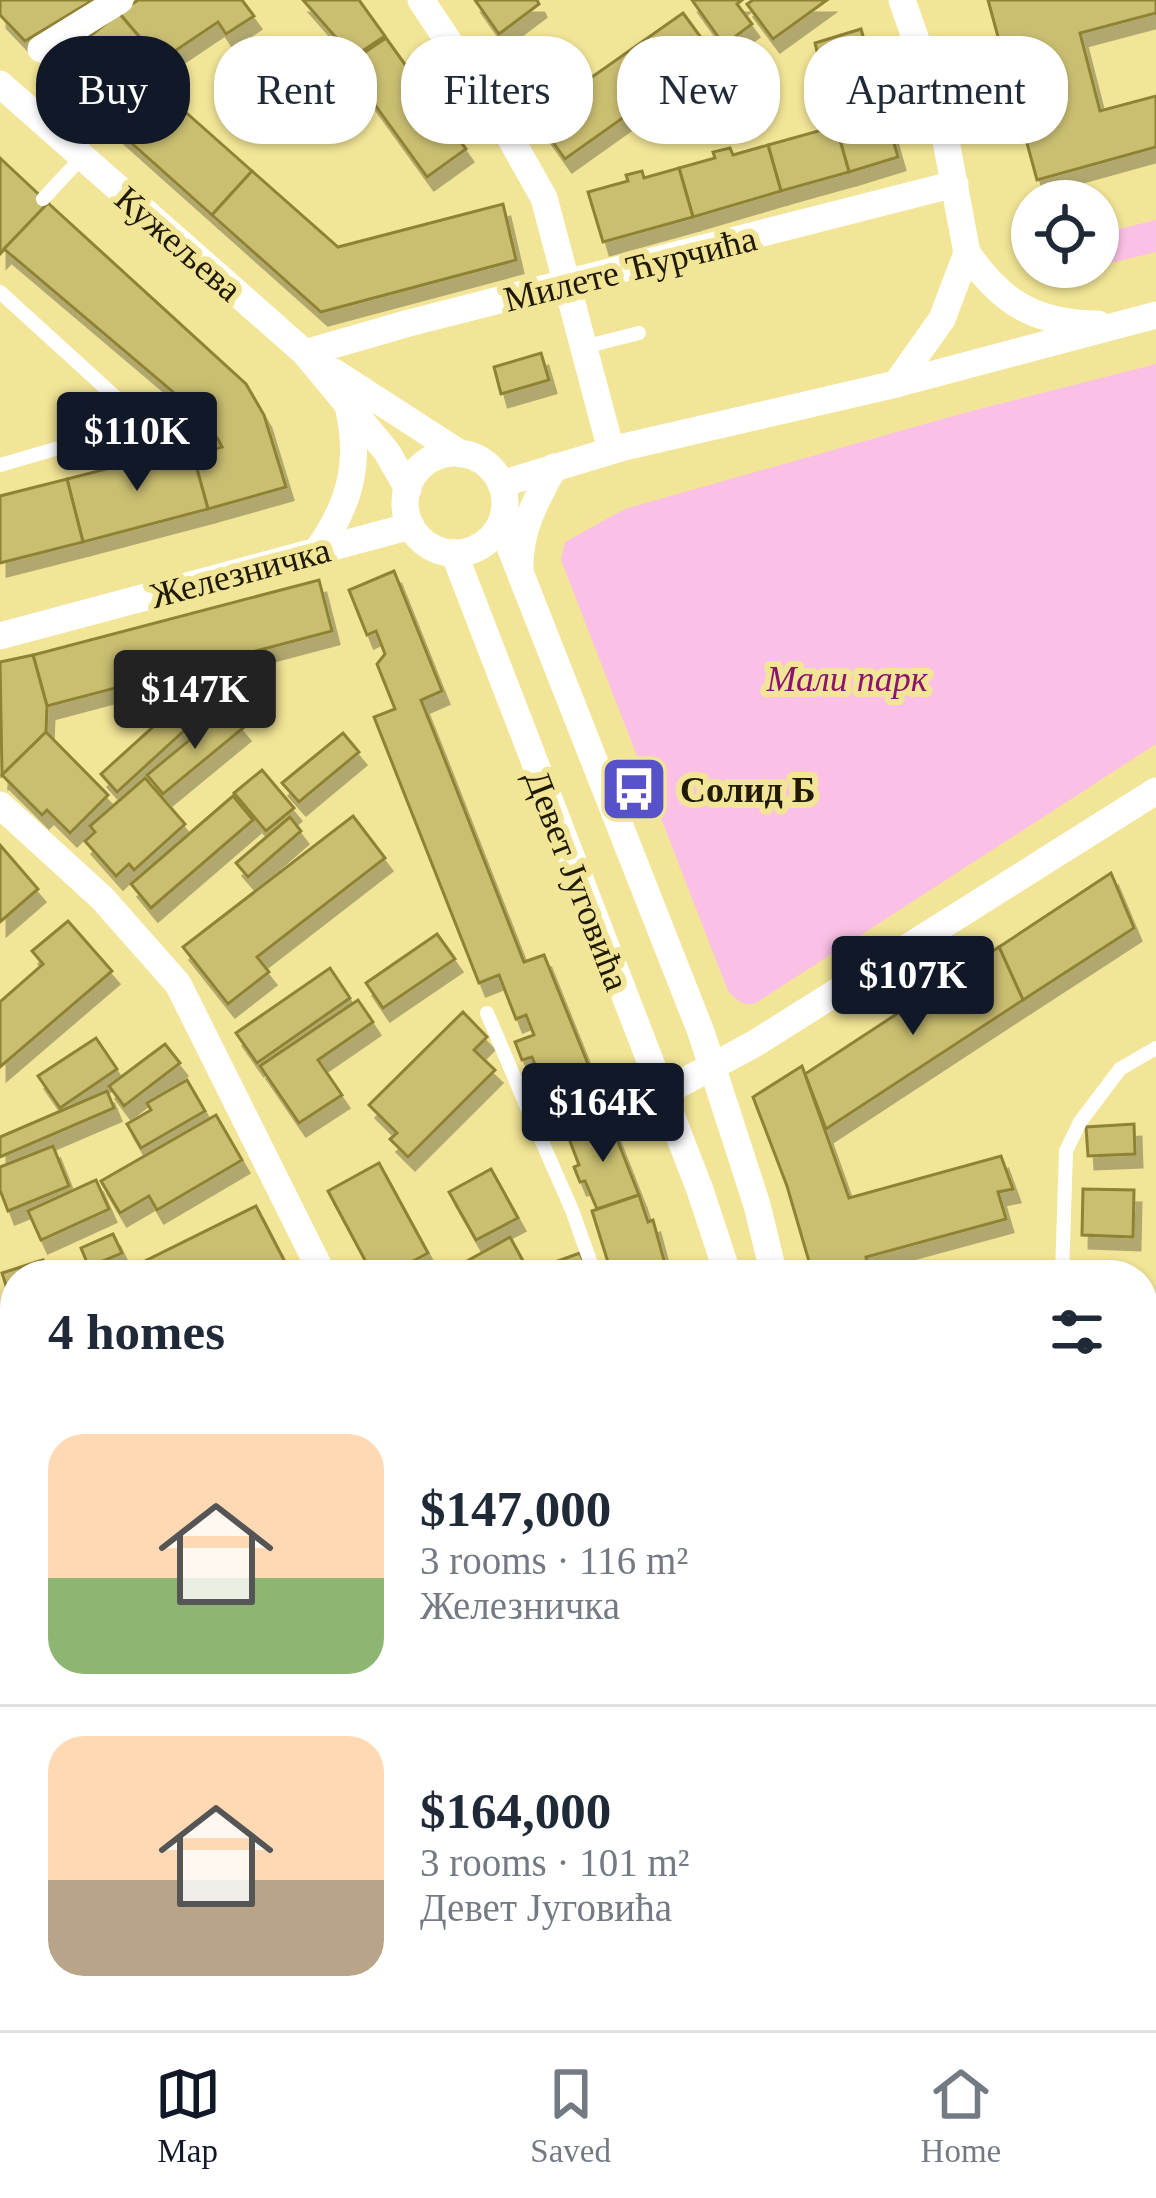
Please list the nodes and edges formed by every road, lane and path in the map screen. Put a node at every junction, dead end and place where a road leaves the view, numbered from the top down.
1 (120, 0) edge
2 (421, 0) edge
3 (902, 0) edge
4 (62, 36) edge
5 (0, 84) edge
6 (82, 157) junction
7 (955, 184) junction
8 (43, 199) dead end
9 (967, 253) junction
10 (567, 285) junction
11 (0, 292) edge
12 (1156, 315) edge
13 (1126, 323) junction
14 (639, 334) dead end
15 (584, 347) junction
16 (305, 353) junction
17 (896, 384) junction
18 (346, 400) junction
19 (611, 450) junction
20 (461, 454) junction
21 (0, 465) edge
22 (554, 467) junction
23 (501, 484) junction
24 (408, 488) junction
25 (501, 524) junction
26 (411, 526) junction
27 (316, 552) junction
28 (454, 553) junction
29 (520, 579) junction
30 (0, 636) edge
31 (1156, 791) edge
32 (0, 805) edge
33 (487, 1013) dead end
34 (1156, 1048) edge
35 (714, 1068) junction
36 (658, 1086) junction
37 (532, 1120) junction
38 (316, 1260) edge
39 (590, 1260) edge
40 (722, 1260) edge
41 (770, 1260) edge
42 (1062, 1260) edge

1 - 4 street
2 - 10 street
3 - 7 street
5 - 6 street, Кужељева
6 - 8 lane
6 - 16 street, Кужељева
7 - 9 street
7 - 10 street, Милете Ћурчића
9 - 13 street
9 - 17 street
10 - 15 street
10 - 16 street, Милете Ћурчића
11 - 21 lane
12 - 13 street
13 - 17 street
14 - 15 lane
15 - 19 street
16 - 18 street, Кужељева
16 - 20 street, Кужељева
17 - 19 street
18 - 24 street, Кужељева
18 - 27 street
19 - 22 street
20 - 23 street
20 - 24 street
22 - 23 street
22 - 29 street
23 - 25 street
24 - 26 street
25 - 28 street
25 - 29 street, Девет Југовића
26 - 27 street, Железничка
26 - 28 street
27 - 30 street, Железничка
28 - 36 street, Девет Југовића
29 - 35 street, Девет Југовића
31 - 35 street
32 - 38 street
33 - 37 lane
34 - 42 lane
35 - 36 street
35 - 41 street, Девет Југовића
36 - 37 lane
36 - 40 street, Девет Југовића
37 - 39 lane

